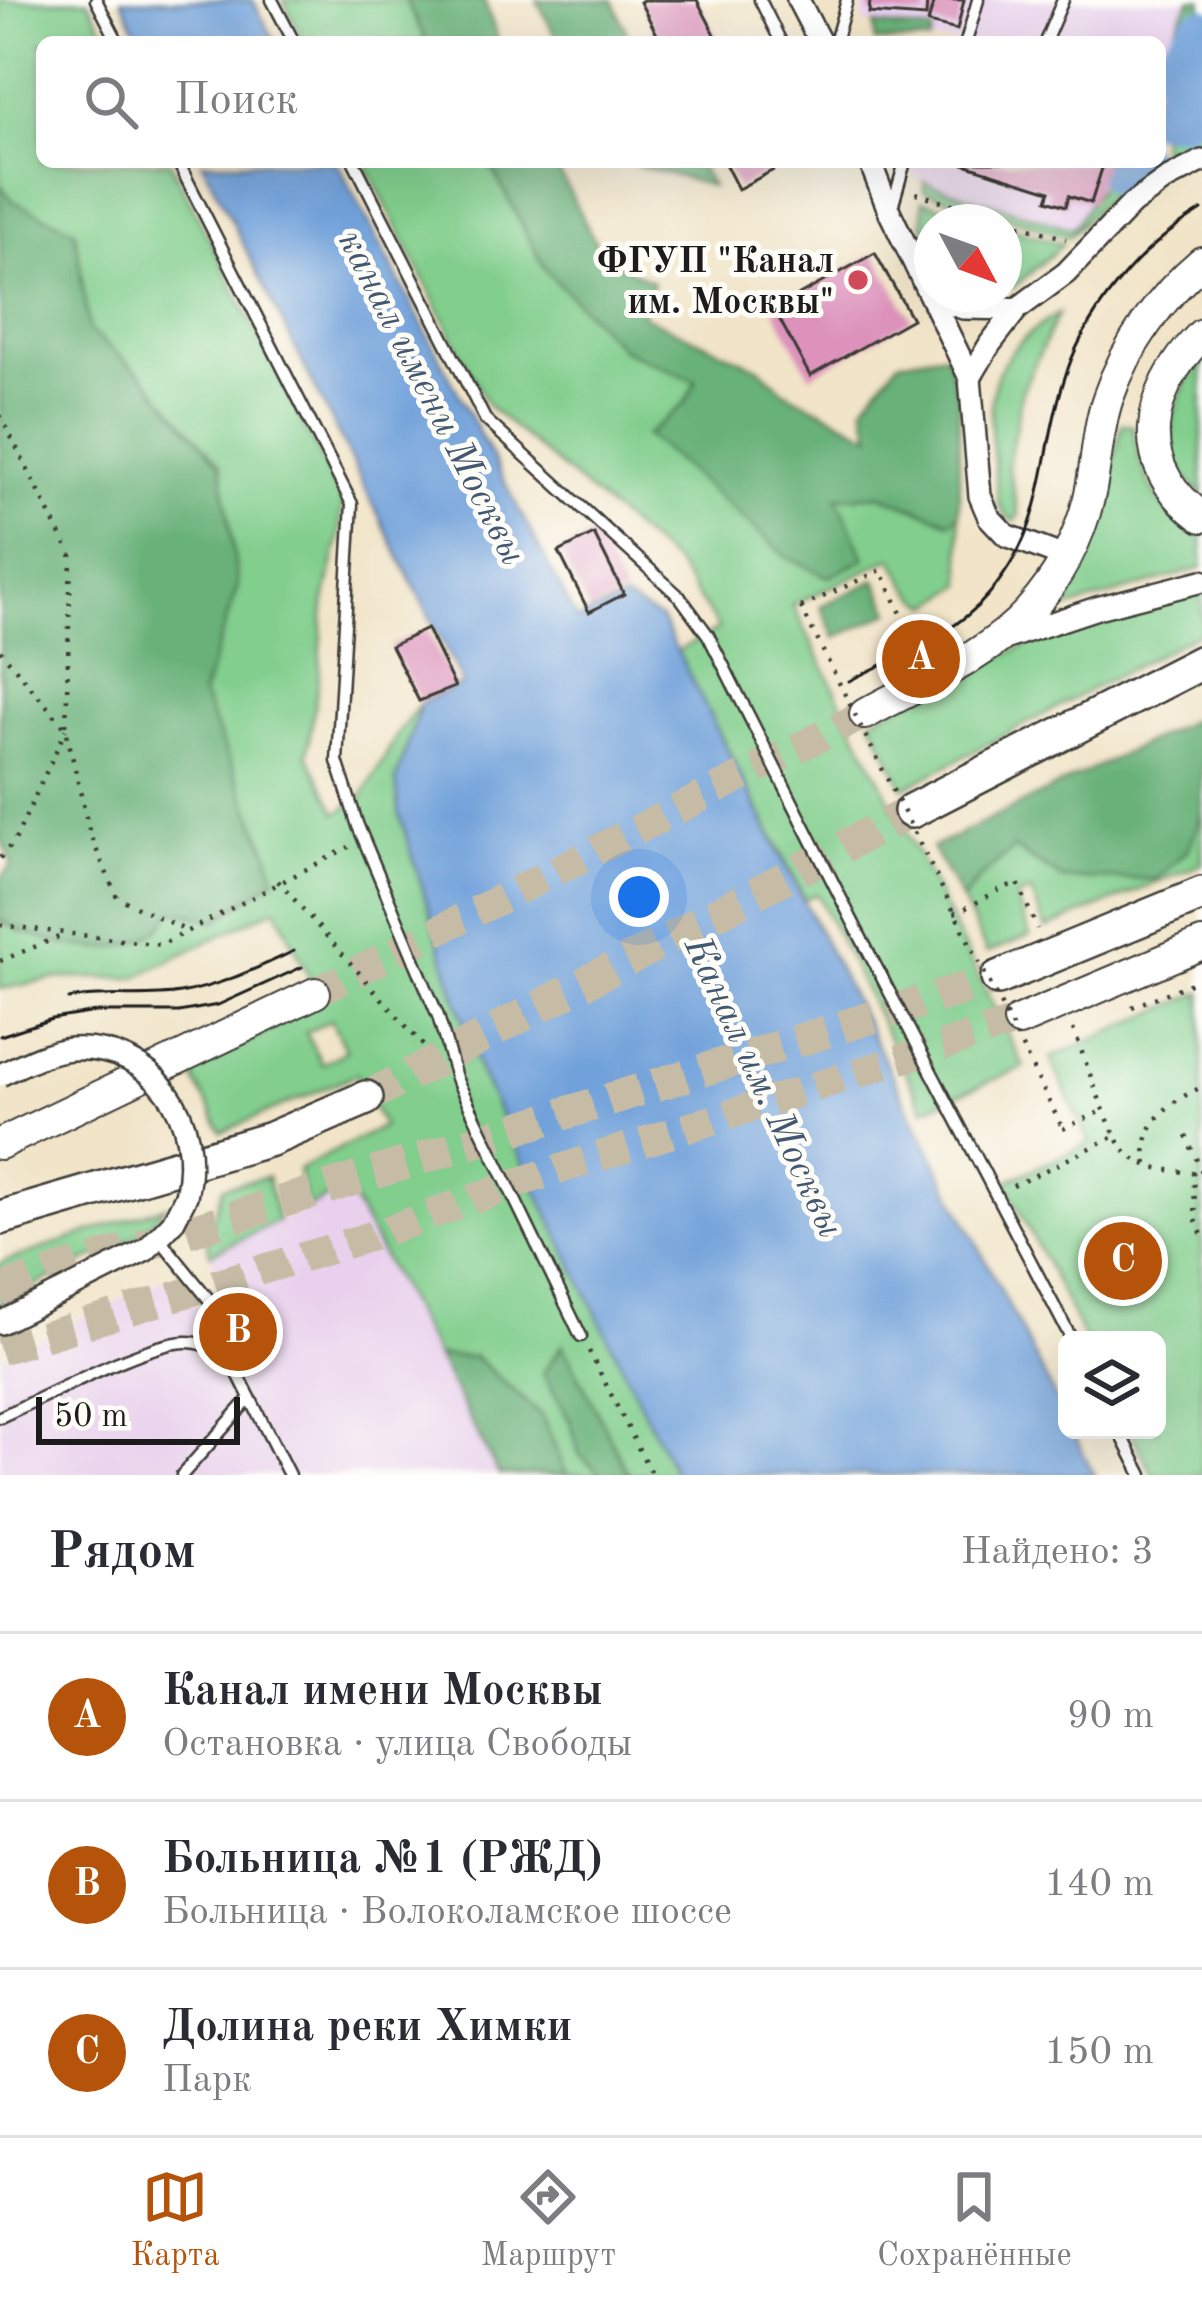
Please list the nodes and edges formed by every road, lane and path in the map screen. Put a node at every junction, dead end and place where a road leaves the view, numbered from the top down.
1 (96, 0) edge
2 (272, 0) edge
3 (760, 0) edge
4 (798, 0) edge
5 (847, 0) edge
6 (978, 0) edge
7 (1063, 0) edge
8 (115, 36) edge
9 (290, 36) edge
10 (778, 36) edge
11 (817, 36) edge
12 (837, 36) edge
13 (968, 36) edge
14 (1048, 36) edge
15 (1202, 161) edge
16 (181, 168) edge
17 (358, 168) edge
18 (872, 168) edge
19 (903, 168) edge
20 (898, 187) junction
21 (890, 213) junction
22 (1071, 240) dead end
23 (914, 260) edge
24 (1202, 262) edge
25 (1022, 306) edge
26 (939, 312) edge
27 (1015, 312) edge
28 (1202, 334) edge
29 (970, 378) junction
30 (0, 415) edge
31 (1202, 517) edge
32 (1066, 558) junction
33 (1202, 581) edge
34 (905, 622) dead end
35 (990, 644) junction
36 (0, 650) edge
37 (1202, 662) edge
38 (865, 714) tunnel mouth
39 (66, 729) junction
40 (910, 811) tunnel mouth
41 (365, 839) junction
42 (0, 858) edge
43 (278, 881) junction
44 (1202, 894) edge
45 (954, 913) junction
46 (0, 925) edge
47 (187, 931) junction
48 (1038, 933) dead end
49 (65, 934) junction
50 (1202, 944) edge
51 (0, 961) edge
52 (998, 978) tunnel mouth
53 (315, 993) tunnel mouth
54 (1019, 1021) tunnel mouth
55 (1073, 1029) dead end
56 (0, 1076) edge
57 (456, 1078) junction
58 (1202, 1087) edge
59 (366, 1099) tunnel mouth
60 (1106, 1109) junction
61 (1115, 1136) junction
62 (1186, 1136) dead end
63 (0, 1144) edge
64 (1147, 1164) junction
65 (1193, 1172) junction
66 (1202, 1172) edge
67 (996, 1195) junction
68 (0, 1218) edge
69 (1202, 1235) edge
70 (160, 1239) junction
71 (0, 1323) edge
72 (1067, 1331) edge
73 (580, 1336) joint
74 (230, 1356) junction
75 (250, 1398) junction
76 (0, 1417) edge
77 (1124, 1439) edge
78 (182, 1475) edge
79 (289, 1475) edge
80 (652, 1475) edge
81 (1142, 1475) edge

1 - 8 lane
2 - 9 lane
3 - 10 lane
4 - 11 street
5 - 12 lane
6 - 13 lane
7 - 14 lane
15 - 25 street
16 - 41 lane
17 - 67 lane
18 - 21 street
19 - 20 lane
20 - 21 lane
20 - 22 path
21 - 23 street
24 - 32 main road
26 - 29 street
27 - 29 street
28 - 31 main road
29 - 32 street
30 - 39 path
32 - 35 main road
33 - 35 street
34 - 45 path, bridge
35 - 38 main road
36 - 39 path
37 - 40 main road
39 - 42 path
39 - 47 path
41 - 43 path
41 - 57 lane
43 - 47 path
43 - 57 path
44 - 52 main road
45 - 48 path
45 - 60 path, bridge
46 - 49 path
47 - 49 path
49 - 51 path
50 - 54 main road
53 - 63 main road
55 - 60 path
56 - 70 street, bridge
57 - 73 lane
58 - 64 path
59 - 68 main road
60 - 61 path
61 - 64 path
61 - 67 path
62 - 66 path
64 - 65 path
65 - 66 path
65 - 69 path
67 - 72 lane
70 - 71 street
70 - 74 lane
73 - 80 path
74 - 75 lane
74 - 76 lane
75 - 78 lane
75 - 79 lane
77 - 81 lane

